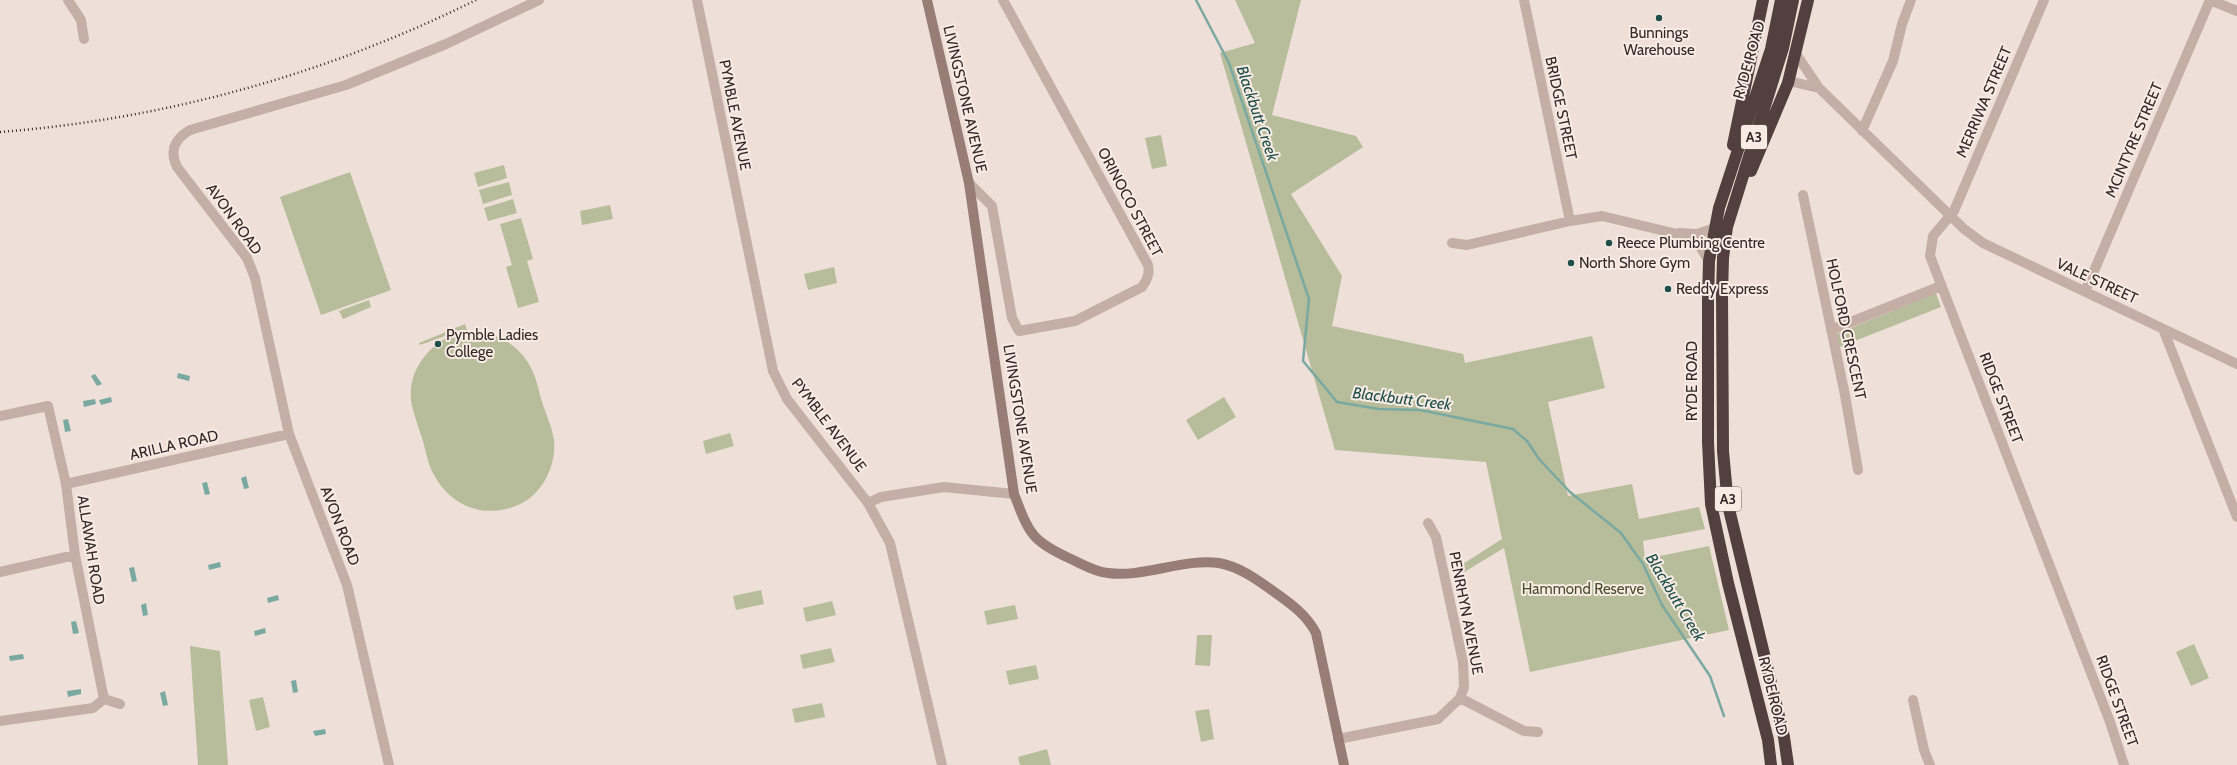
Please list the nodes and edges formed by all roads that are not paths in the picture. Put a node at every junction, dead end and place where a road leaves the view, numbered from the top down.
1 (68, 0) edge
2 (539, 0) edge
3 (697, 0) edge
4 (927, 0) edge
5 (1003, 0) edge
6 (1524, 0) edge
7 (1763, 0) edge
8 (1781, 0) edge
9 (1793, 0) edge
10 (1808, 0) edge
11 (1911, 0) edge
12 (2044, 0) edge
13 (2210, 0) edge
14 (2237, 11) edge
15 (84, 39) dead end
16 (1796, 54) junction
17 (1788, 83) junction
18 (1819, 88) junction
19 (1862, 131) junction
20 (969, 184) junction
21 (1803, 195) dead end
22 (1719, 208) junction
23 (1950, 216) junction
24 (1570, 221) junction
25 (1727, 226) junction
26 (1715, 228) junction
27 (1673, 233) junction
28 (1452, 243) dead end
29 (1709, 261) junction
30 (1941, 286) junction
31 (2085, 292) junction
32 (2163, 329) junction
33 (1831, 330) junction
34 (2237, 364) edge
35 (0, 416) edge
36 (289, 434) junction
37 (1858, 470) dead end
38 (66, 484) junction
39 (1014, 494) junction
40 (868, 502) junction
41 (2237, 517) edge
42 (1428, 523) dead end
43 (74, 555) junction
44 (0, 572) edge
45 (1460, 698) junction
46 (104, 699) junction
47 (1913, 700) dead end
48 (120, 704) dead end
49 (0, 721) edge
50 (1538, 732) dead end
51 (1338, 739) junction
52 (389, 765) edge
53 (942, 765) edge
54 (1344, 765) edge
55 (1771, 765) edge
56 (1788, 765) edge
57 (1930, 765) edge
58 (2124, 765) edge

1 - 15 street
2 - 36 street, AVON ROAD
3 - 40 street, PYMBLE AVENUE
4 - 20 street, LIVINGSTONE AVENUE
5 - 20 street, ORINOCO STREET
6 - 24 street, BRIDGE STREET
7 - 22 highway
8 - 22 highway, RYDE ROAD / A3
9 - 25 highway, RYDE ROAD / A3
10 - 16 highway
11 - 19 street
12 - 23 street, MERRIWA STREET
13 - 14 street
13 - 31 street, MCINTYRE STREET
16 - 17 highway
16 - 18 street
17 - 18 street
17 - 25 highway
18 - 19 street
19 - 23 street
20 - 39 street, LIVINGSTONE AVENUE
21 - 33 street, HOLFORD CRESCENT
22 - 26 highway, RYDE ROAD / A3
23 - 30 street, RIDGE STREET
23 - 31 street, VALE STREET
24 - 27 street
24 - 28 street
25 - 56 highway, RYDE ROAD / A3
26 - 27 street
26 - 29 highway, RYDE ROAD / A3
27 - 29 street
29 - 55 highway, RYDE ROAD / A3
30 - 33 street
30 - 58 street, RIDGE STREET
31 - 32 street, VALE STREET
32 - 34 street, VALE STREET
32 - 41 street
33 - 37 street, HOLFORD CRESCENT
35 - 38 street, ALLAWAH ROAD
36 - 38 street, ARILLA ROAD
36 - 52 street, AVON ROAD
38 - 43 street, ALLAWAH ROAD
39 - 40 street
39 - 51 street, LIVINGSTONE AVENUE
40 - 53 street, PYMBLE AVENUE
42 - 45 street, PENRHYN AVENUE
43 - 44 street
43 - 46 street, ALLAWAH ROAD
45 - 50 street
45 - 51 street
46 - 48 street
46 - 49 street
47 - 57 street
51 - 54 street, LIVINGSTONE AVENUE

